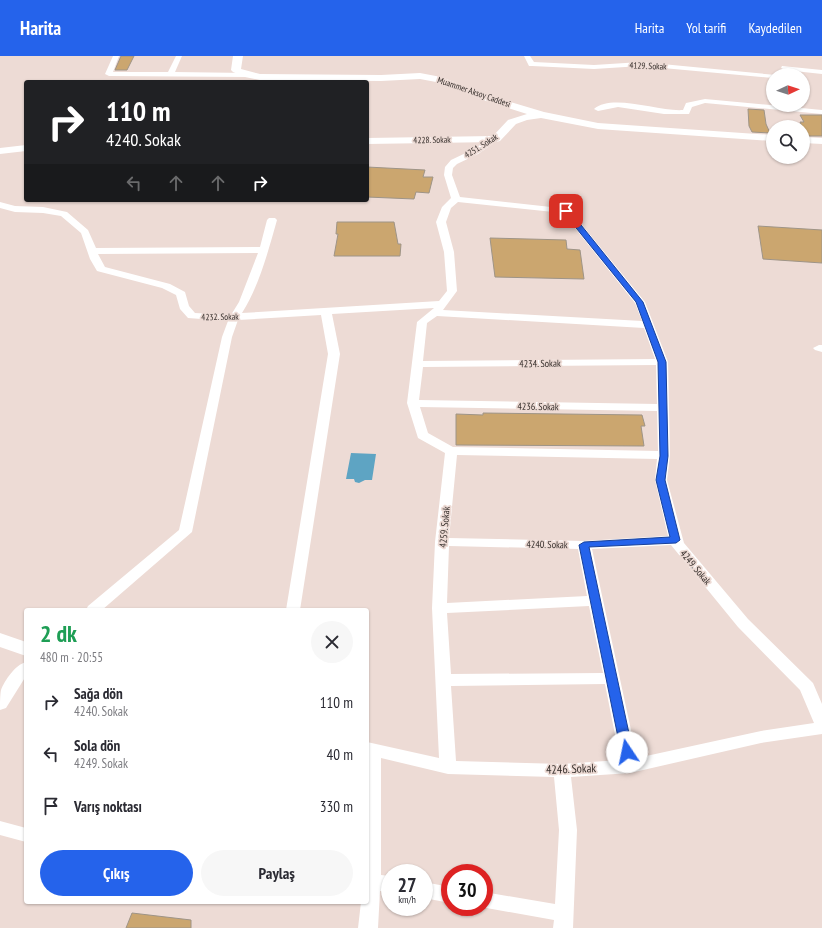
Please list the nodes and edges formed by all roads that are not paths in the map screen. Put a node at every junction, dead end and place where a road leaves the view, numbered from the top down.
1 (116, 56) edge
2 (179, 56) edge
3 (238, 56) edge
4 (527, 56) edge
5 (640, 56) edge
6 (641, 64) junction
7 (810, 71) edge
8 (822, 72) edge
9 (170, 75) junction
10 (248, 75) junction
11 (766, 75) edge
12 (598, 109) dead end
13 (822, 112) edge
14 (542, 115) junction
15 (496, 138) junction
16 (766, 138) edge
17 (810, 140) edge
18 (369, 141) edge
19 (822, 141) edge
20 (24, 148) edge
21 (0, 151) edge
22 (456, 199) junction
23 (0, 205) edge
24 (15, 210) junction
25 (0, 217) edge
26 (272, 220) dead end
27 (264, 250) junction
28 (92, 251) junction
29 (439, 309) junction
30 (326, 311) junction
31 (234, 318) junction
32 (648, 325) junction
33 (662, 362) junction
34 (417, 364) junction
35 (413, 404) junction
36 (663, 408) junction
37 (452, 451) junction
38 (664, 456) junction
39 (676, 540) junction
40 (442, 542) junction
41 (584, 545) junction
42 (594, 601) junction
43 (95, 608) edge
44 (293, 608) edge
45 (439, 608) junction
46 (0, 640) edge
47 (24, 648) edge
48 (24, 669) edge
49 (612, 678) junction
50 (442, 680) junction
51 (0, 704) edge
52 (822, 724) edge
53 (822, 728) edge
54 (370, 749) edge
55 (630, 766) junction
56 (448, 767) junction
57 (562, 771) junction
58 (0, 828) edge
59 (24, 834) edge
60 (369, 881) edge
61 (381, 883) edge
62 (493, 902) edge
63 (369, 904) edge
64 (563, 921) edge
65 (368, 928) edge

1 - 9 street
2 - 9 street
3 - 10 street
4 - 6 street, 4129. Sokak
5 - 6 street
6 - 11 street, 4129. Sokak
7 - 8 street
9 - 10 street
10 - 14 street, Muammer Aksoy Caddesi
12 - 13 street
14 - 15 street, 4251. Sokak
14 - 16 street, Muammer Aksoy Caddesi
15 - 18 street, 4228. Sokak
15 - 22 street, 4251. Sokak
17 - 19 street
20 - 21 street
22 - 29 street
22 - 32 street, 4249. Sokak
23 - 24 street, 4232. Sokak
24 - 25 street
24 - 28 street, 4232. Sokak
26 - 27 street
27 - 28 street
27 - 31 street
28 - 31 street, 4232. Sokak
29 - 30 street, 4232. Sokak
29 - 32 street, 4232. Sokak
29 - 34 street
30 - 31 street, 4232. Sokak
30 - 44 street
31 - 43 street
32 - 33 street, 4249. Sokak
33 - 34 street, 4234. Sokak
33 - 36 street, 4249. Sokak
34 - 35 street
35 - 36 street, 4236. Sokak
35 - 37 street
36 - 38 street, 4249. Sokak
37 - 38 street
37 - 40 street, 4259. Sokak
38 - 39 street, 4249. Sokak
39 - 41 street, 4240. Sokak
39 - 52 street, 4249. Sokak
40 - 41 street, 4240. Sokak
40 - 45 street, 4259. Sokak
41 - 42 street
42 - 45 street
42 - 49 street
45 - 50 street, 4259. Sokak
46 - 47 street
48 - 51 street
49 - 50 street
49 - 55 street
50 - 56 street, 4259. Sokak
53 - 55 street, 4246. Sokak
54 - 56 street, 4246. Sokak
54 - 60 street
55 - 57 street, 4246. Sokak
56 - 57 street, 4246. Sokak
57 - 64 street
58 - 59 street
60 - 61 street
62 - 64 street
63 - 65 street

